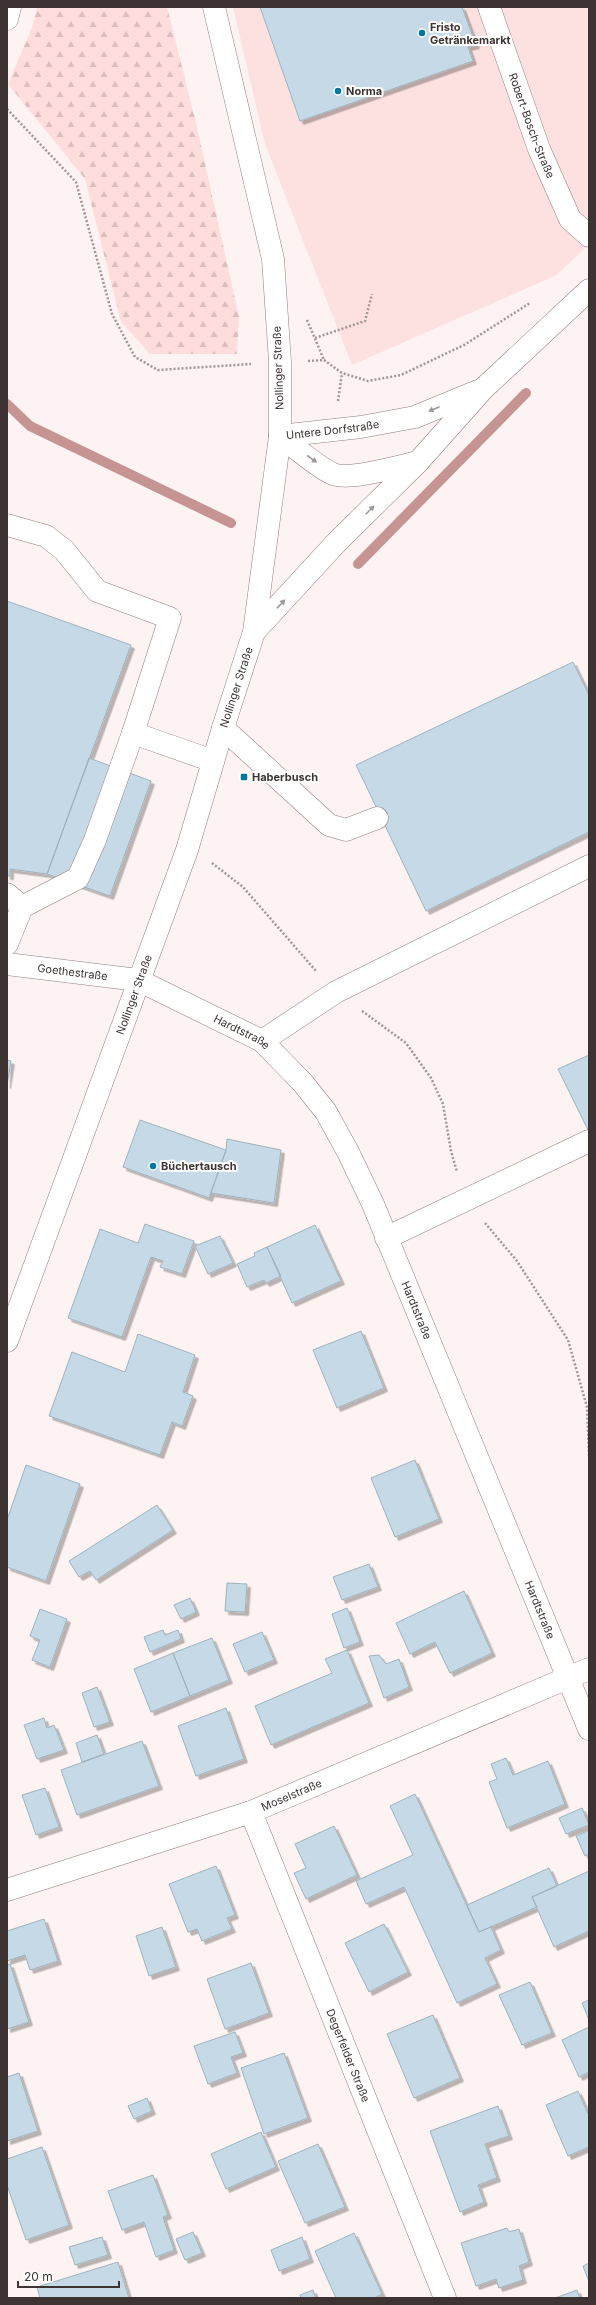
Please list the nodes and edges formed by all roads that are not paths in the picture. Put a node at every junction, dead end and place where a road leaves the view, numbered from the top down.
1 (10, 7) edge
2 (214, 7) edge
3 (488, 7) edge
4 (7, 19) edge
5 (589, 236) edge
6 (589, 290) edge
7 (483, 389) junction
8 (280, 436) junction
9 (418, 462) junction
10 (7, 525) edge
11 (254, 632) junction
12 (223, 728) junction
13 (133, 734) junction
14 (213, 761) junction
15 (376, 818) dead end
16 (589, 866) edge
17 (14, 901) edge
18 (7, 944) edge
19 (7, 964) edge
20 (138, 980) junction
21 (262, 1041) junction
22 (589, 1141) edge
23 (386, 1238) junction
24 (12, 1310) edge
25 (7, 1341) edge
26 (589, 1670) edge
27 (567, 1678) junction
28 (589, 1729) edge
29 (251, 1812) junction
30 (7, 1890) edge
31 (445, 2298) edge

1 - 4 street
2 - 8 street, Nollinger Straße
3 - 5 street, Robert-Bosch-Straße
6 - 7 street, Untere Dorfstraße
7 -> 8 street, Untere Dorfstraße
7 - 9 street, Untere Dorfstraße
8 -> 9 street, Untere Dorfstraße
8 - 11 street, Nollinger Straße
11 -> 9 street, Untere Dorfstraße
10 - 13 street
11 - 12 street, Nollinger Straße
12 - 14 street, Nollinger Straße
12 - 15 street
13 - 14 street
13 - 17 street
14 - 20 street, Nollinger Straße
16 - 21 street
17 - 18 street
19 - 20 street, Goethestraße
20 - 21 street, Hardtstraße
20 - 24 street, Nollinger Straße
21 - 23 street, Hardtstraße
22 - 23 street
23 - 27 street, Hardtstraße
24 - 25 street, Nollinger Straße
26 - 27 street, Moselstraße
27 - 28 street, Hardtstraße
27 - 29 street, Moselstraße
29 - 30 street, Moselstraße
29 - 31 street, Degerfelder Straße

